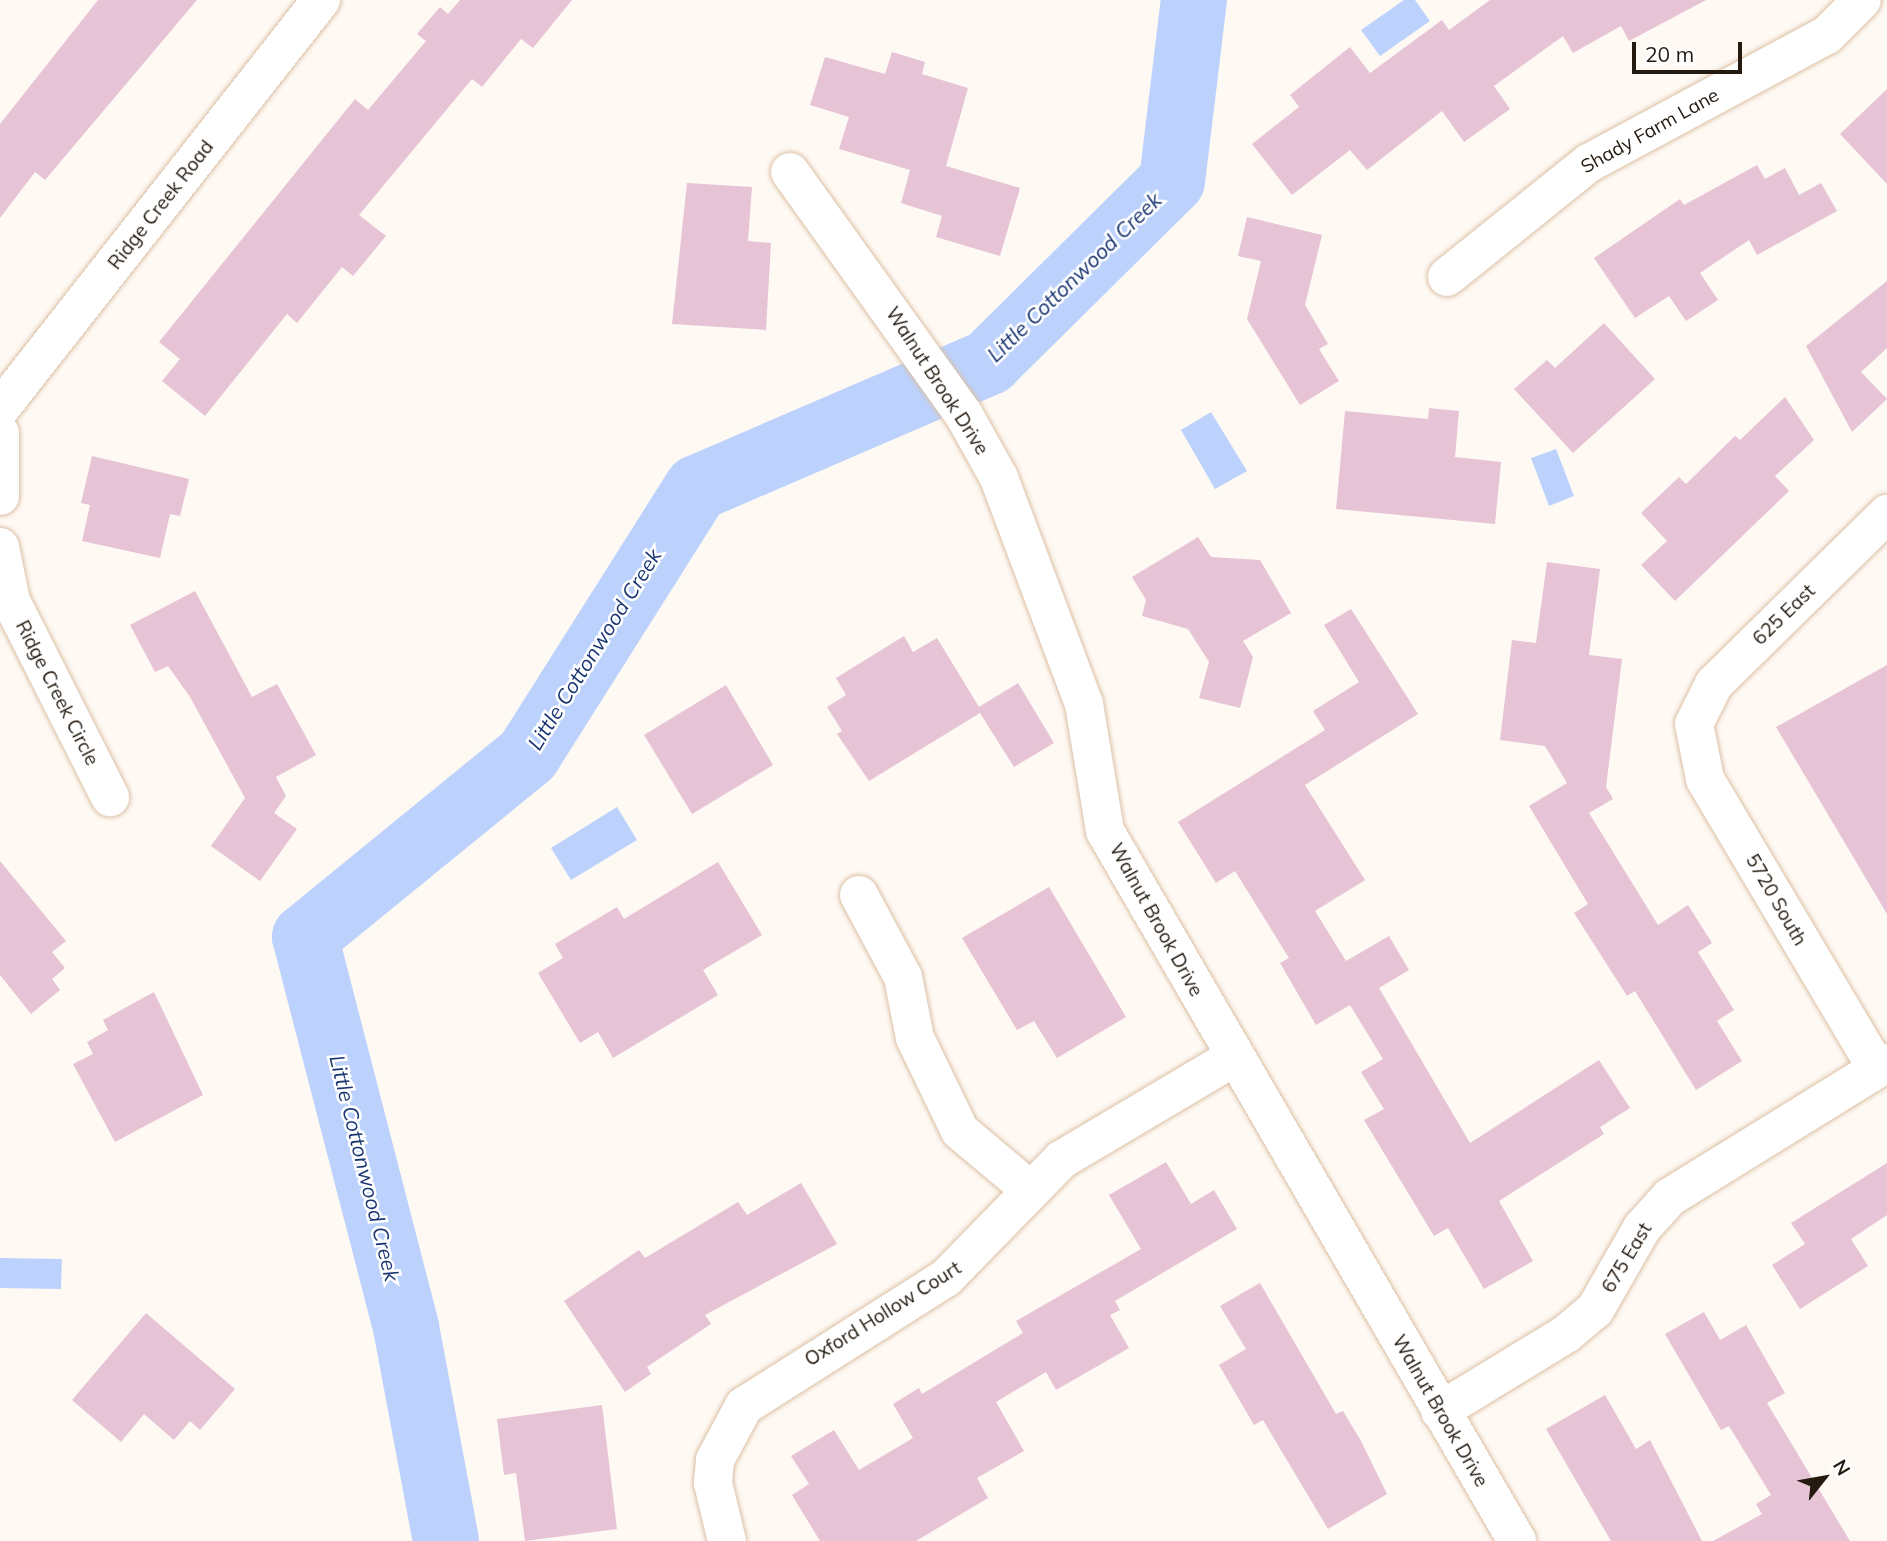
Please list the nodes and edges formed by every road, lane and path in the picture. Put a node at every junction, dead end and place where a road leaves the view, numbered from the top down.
1 (321, 0) edge
2 (1862, 0) edge
3 (790, 172) dead end
4 (1447, 277) dead end
5 (0, 409) edge
6 (0, 433) edge
7 (0, 496) edge
8 (1887, 514) edge
9 (0, 547) edge
10 (1694, 724) joint
11 (110, 797) dead end
12 (859, 895) dead end
13 (1233, 1058) junction
14 (1882, 1066) edge
15 (1028, 1188) junction
16 (1440, 1411) junction
17 (727, 1541) edge
18 (1517, 1541) edge

1 - 5 street, Ridge Creek Road
2 - 4 street, Shady Farm Lane
3 - 13 street, Walnut Brook Drive
6 - 7 street
8 - 10 street, 625 East
9 - 11 street, Ridge Creek Circle
10 - 14 street, 5720 South
12 - 15 street
13 - 15 street, Oxford Hollow Court
13 - 16 street, Walnut Brook Drive
14 - 16 street, 675 East
15 - 17 street, Oxford Hollow Court
16 - 18 street, Walnut Brook Drive

